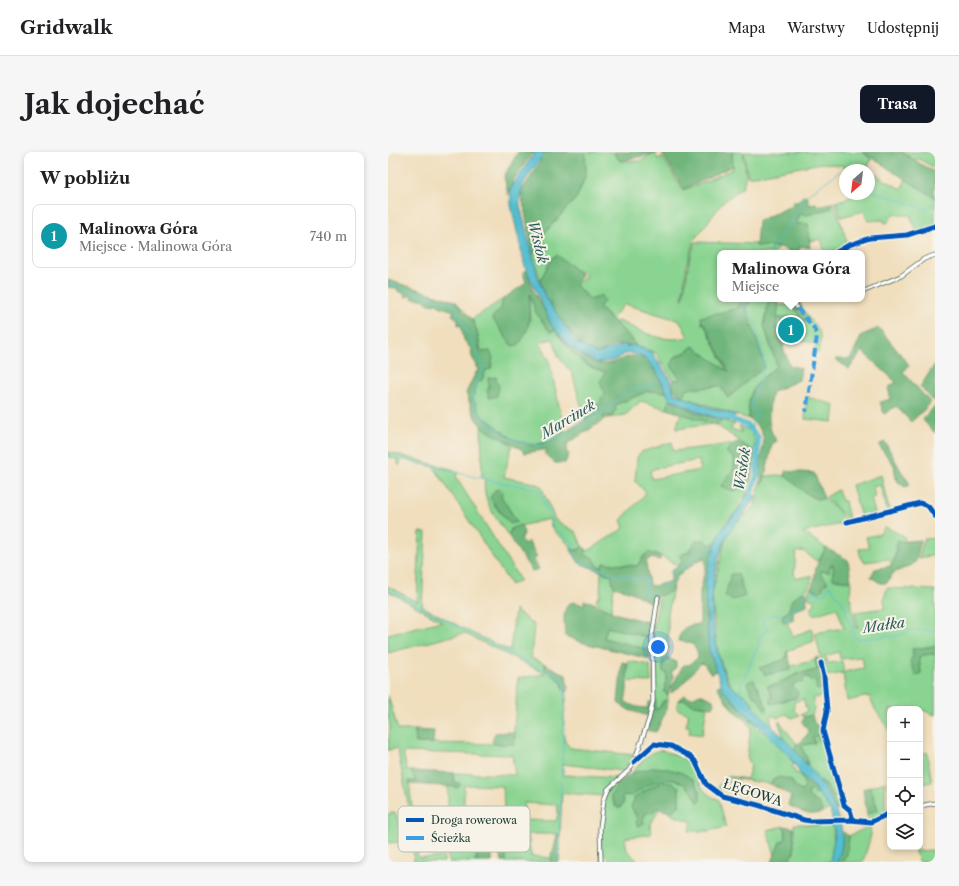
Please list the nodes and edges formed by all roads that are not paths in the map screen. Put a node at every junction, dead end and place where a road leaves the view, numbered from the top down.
1 (935, 226) edge
2 (840, 250) edge
3 (935, 254) edge
4 (865, 291) edge
5 (794, 302) edge
6 (797, 308) dead end
7 (935, 516) edge
8 (847, 522) dead end
9 (658, 597) dead end
10 (821, 663) dead end
11 (634, 762) junction
12 (935, 803) edge
13 (923, 805) edge
14 (888, 814) edge
15 (853, 820) junction
16 (601, 862) edge

1 - 2 street
3 - 4 street
5 - 6 street
7 - 8 street
9 - 11 street, ŁĘGOWA
10 - 15 street
11 - 15 street, ŁĘGOWA
11 - 16 street, ŁĘGOWA
12 - 13 street
14 - 15 street, ŁĘGOWA

